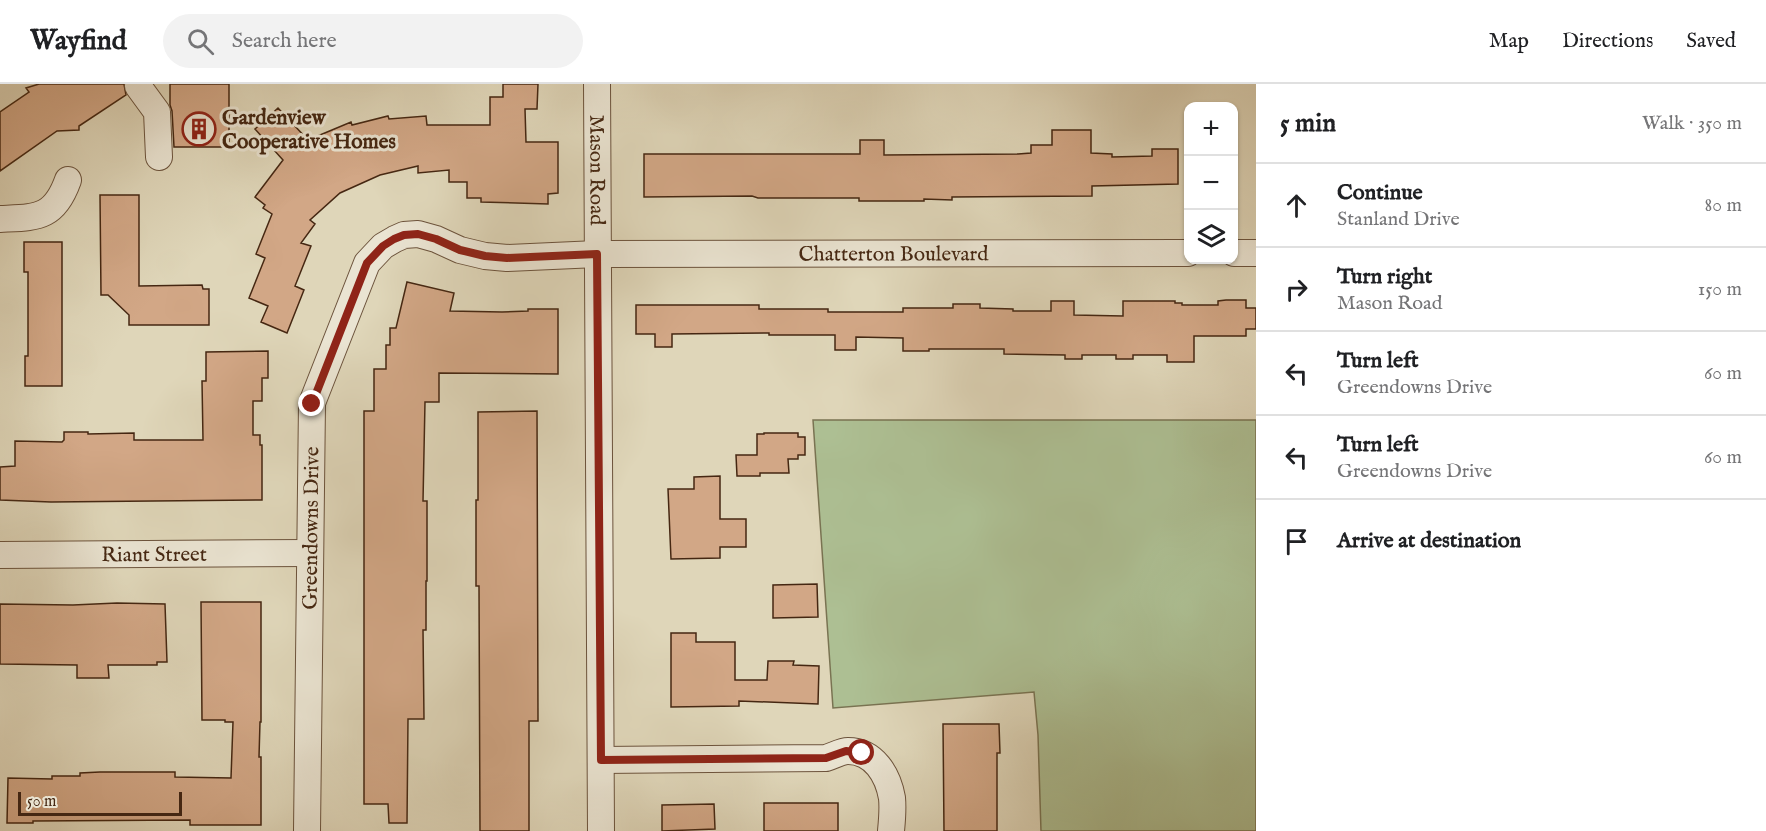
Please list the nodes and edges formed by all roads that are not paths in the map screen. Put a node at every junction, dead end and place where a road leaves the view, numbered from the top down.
1 (597, 84) edge
2 (138, 86) dead end
3 (159, 157) dead end
4 (68, 180) dead end
5 (0, 219) edge
6 (1184, 253) edge
7 (1238, 253) edge
8 (1256, 253) edge
9 (597, 254) junction
10 (310, 553) junction
11 (0, 555) edge
12 (601, 760) junction
13 (307, 831) edge
14 (601, 831) edge
15 (891, 831) edge

1 - 9 street, Mason Road
2 - 3 street
4 - 5 street
6 - 9 street, Chatterton Boulevard
7 - 8 street
9 - 10 street, Greendowns Drive
9 - 12 street, Mason Road
10 - 11 street, Riant Street
10 - 13 street, Greendowns Drive
12 - 14 street, Mason Road
12 - 15 street

